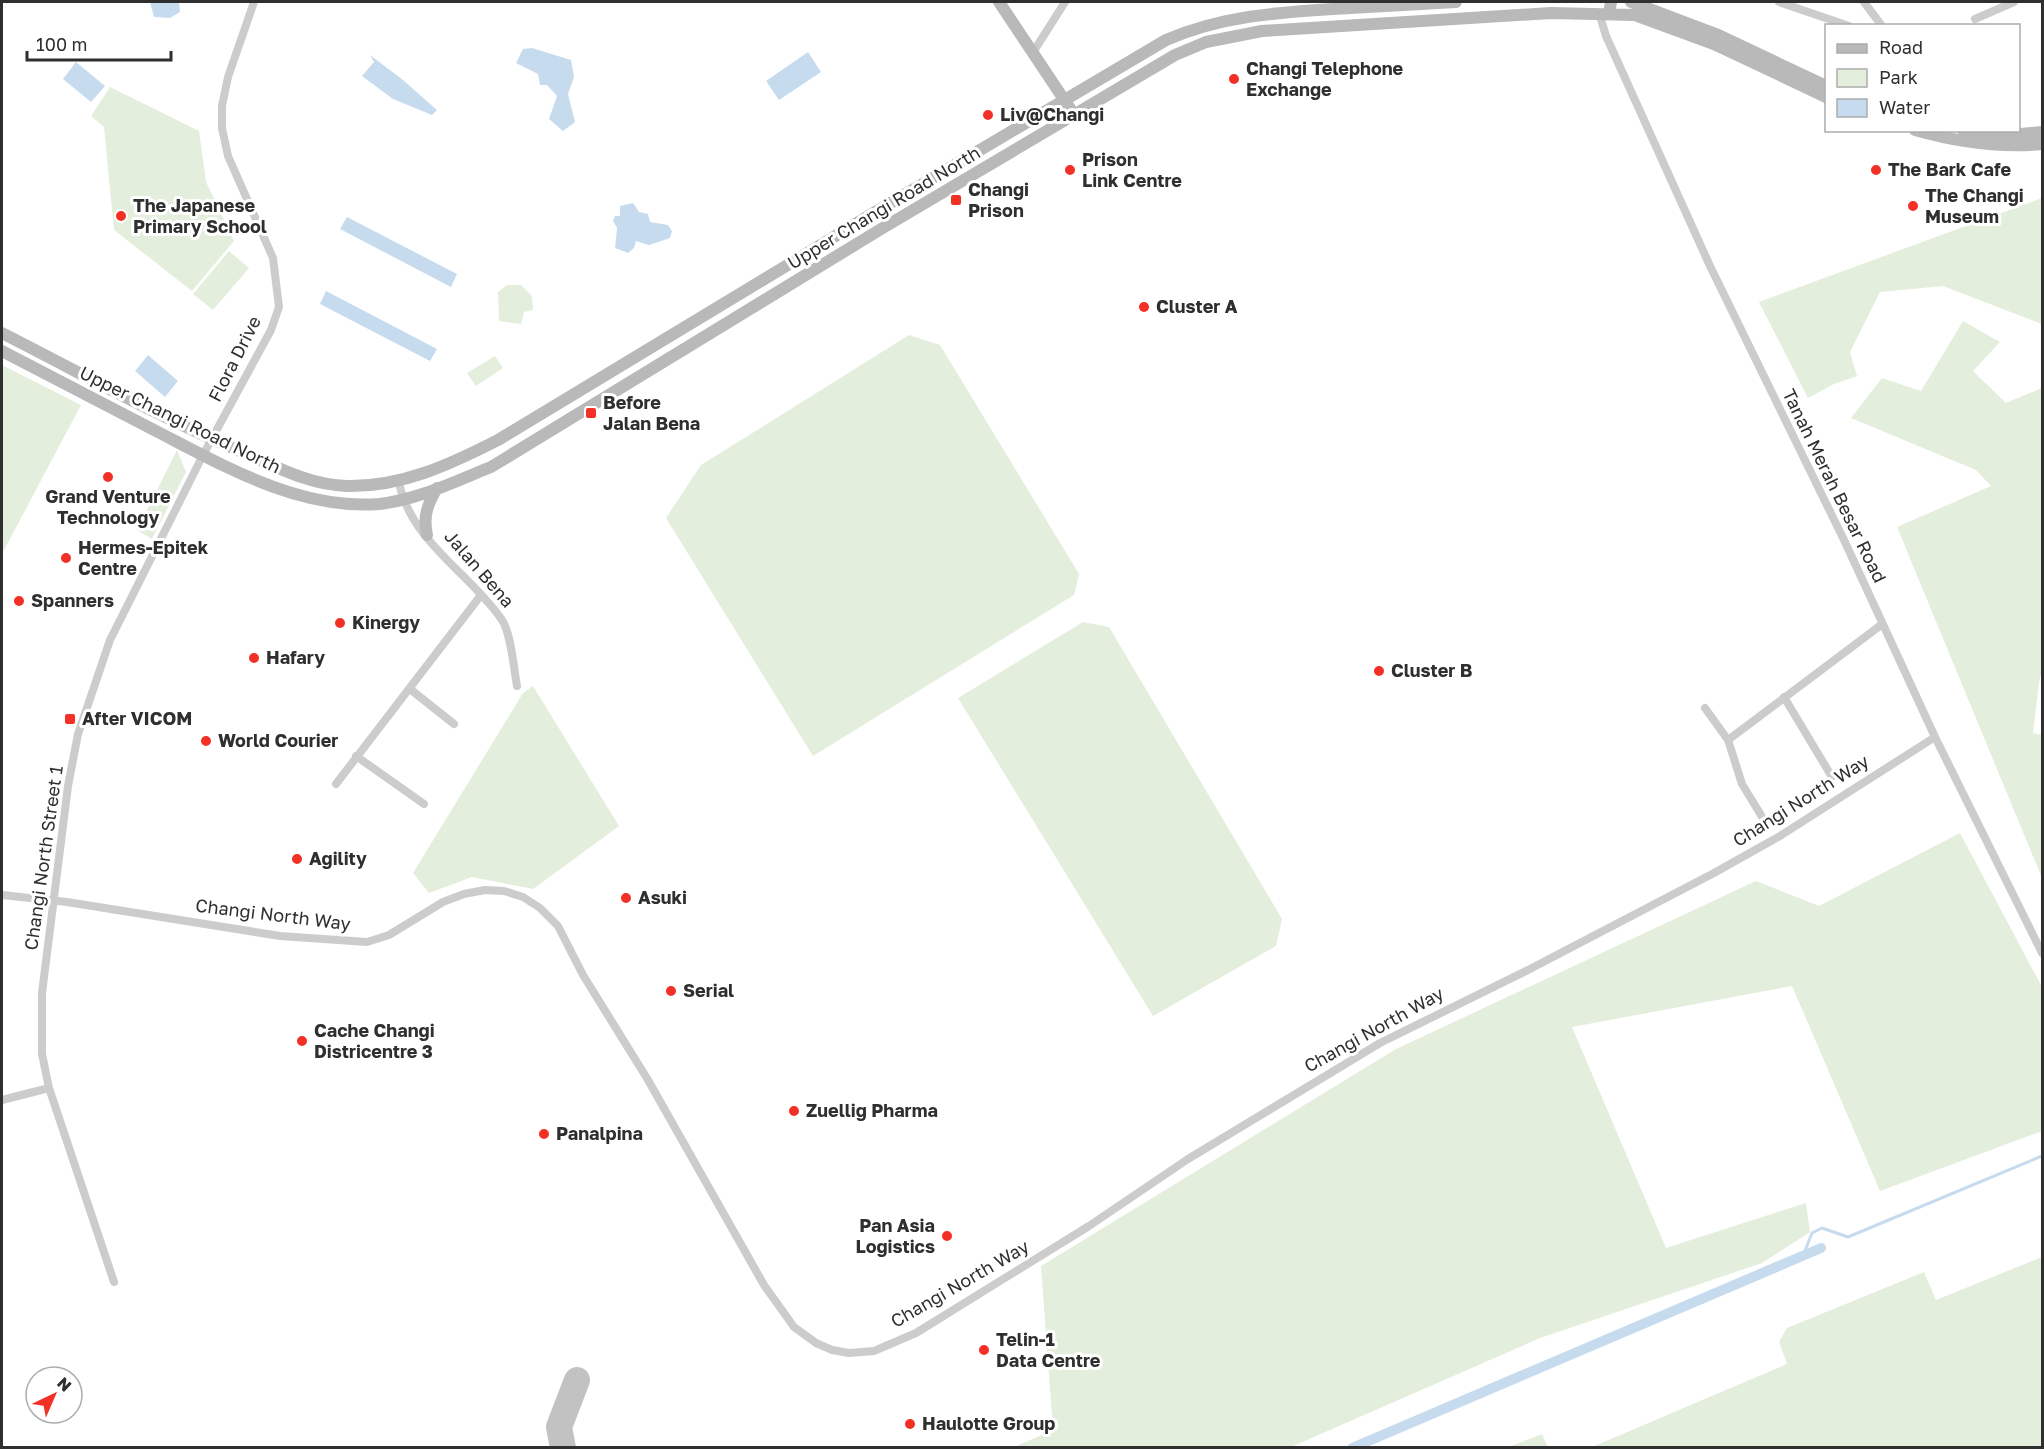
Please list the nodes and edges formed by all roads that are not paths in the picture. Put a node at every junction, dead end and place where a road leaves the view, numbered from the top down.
1 (254, 2) edge
2 (999, 2) edge
3 (1065, 2) edge
4 (1456, 2) edge
5 (1635, 2) edge
6 (1779, 2) edge
7 (1864, 2) edge
8 (2014, 2) edge
9 (1353, 5) edge
10 (1605, 7) edge
11 (1975, 20) dead end
12 (1843, 24) edge
13 (1880, 24) edge
14 (1032, 54) junction
15 (1825, 85) edge
16 (1825, 96) edge
17 (1064, 99) junction
18 (1075, 116) junction
19 (1923, 132) edge
20 (1981, 132) edge
21 (2043, 132) edge
22 (2043, 144) edge
23 (735, 296) junction
24 (754, 308) junction
25 (2, 333) edge
26 (2, 351) edge
27 (212, 439) junction
28 (203, 455) junction
29 (399, 482) junction
30 (437, 488) junction
31 (402, 500) junction
32 (427, 536) junction
33 (481, 595) junction
34 (1881, 625) junction
35 (517, 686) dead end
36 (410, 689) junction
37 (1784, 698) junction
38 (1705, 708) dead end
39 (453, 724) dead end
40 (1935, 737) junction
41 (1728, 740) junction
42 (356, 756) junction
43 (1832, 777) dead end
44 (336, 784) dead end
45 (424, 804) dead end
46 (1764, 820) dead end
47 (2, 895) edge
48 (54, 901) junction
49 (2043, 953) edge
50 (49, 1088) junction
51 (2, 1100) edge
52 (114, 1282) dead end

1 - 27 street, Flora Drive
2 - 14 street
3 - 14 street
4 - 9 street, Upper Changi Road North
5 - 15 street
6 - 12 street
7 - 13 street
8 - 11 street
9 - 17 street, Upper Changi Road North
10 - 16 street, Upper Changi Road North
10 - 18 street, Upper Changi Road North
10 - 34 street, Tanah Merah Besar Road
14 - 17 street
17 - 18 street
17 - 23 street, Upper Changi Road North
18 - 24 street, Upper Changi Road North
19 - 22 street
20 - 21 street
23 - 24 street
23 - 29 street, Upper Changi Road North
24 - 30 street, Upper Changi Road North
25 - 27 street, Upper Changi Road North
26 - 28 street, Upper Changi Road North
27 - 28 street, Flora Drive
27 - 29 street, Upper Changi Road North
28 - 31 street, Upper Changi Road North
28 - 48 street, Changi North Street 1
29 - 31 street, Jalan Bena
30 - 31 street, Upper Changi Road North
30 - 32 street
31 - 32 street, Jalan Bena
32 - 33 street, Jalan Bena
33 - 35 street, Jalan Bena
33 - 36 street
34 - 37 street
34 - 40 street, Tanah Merah Besar Road
36 - 39 street
36 - 42 street
37 - 41 street
37 - 43 street
38 - 41 street
40 - 48 street, Changi North Way
40 - 49 street, Tanah Merah Besar Road
41 - 46 street
42 - 44 street
42 - 45 street
47 - 48 street, Changi North Way
48 - 50 street, Changi North Street 1
50 - 51 street
50 - 52 street, Changi North Street 1

